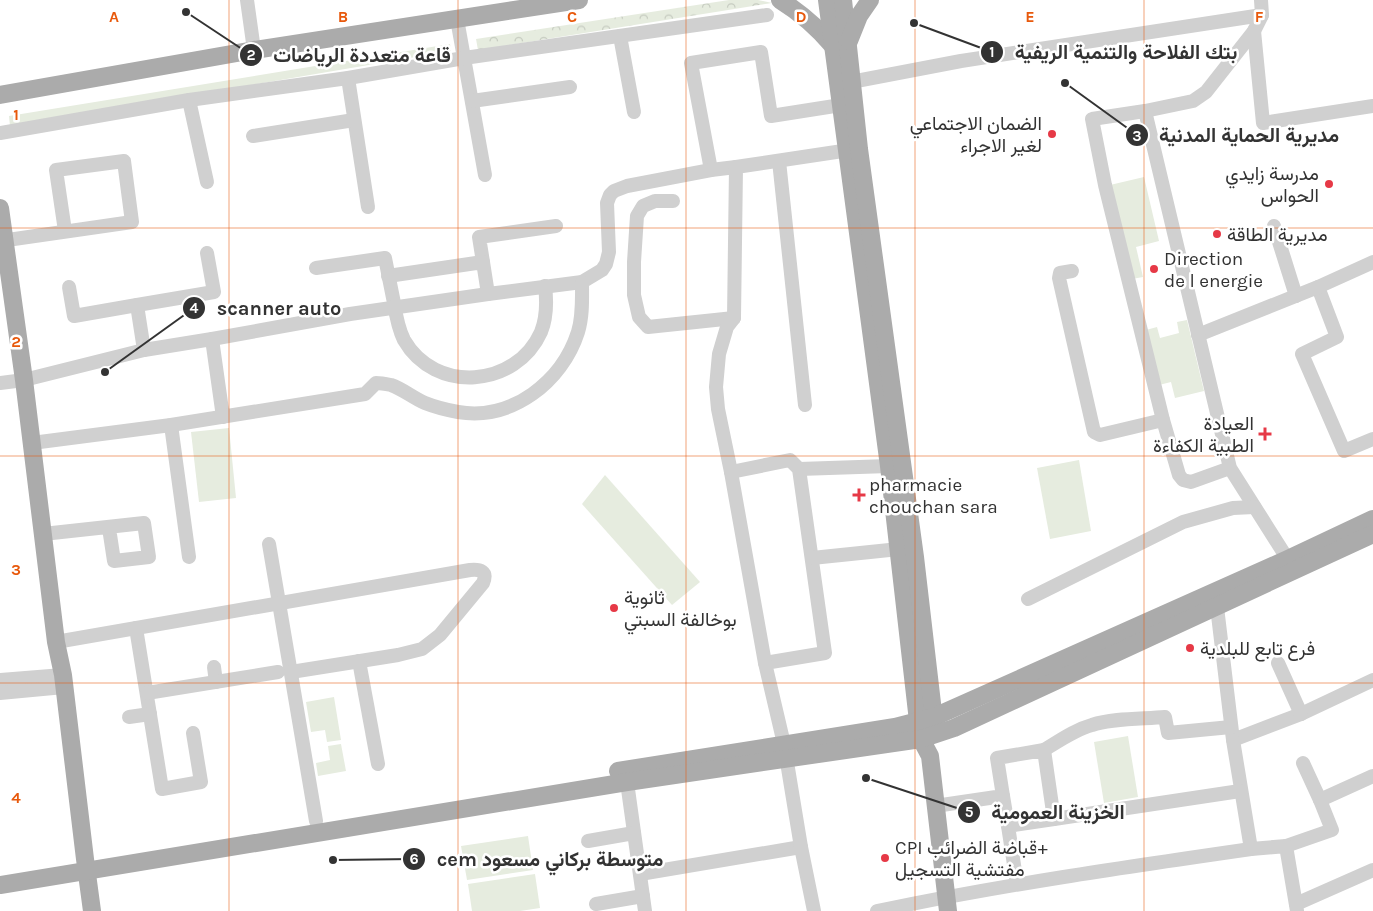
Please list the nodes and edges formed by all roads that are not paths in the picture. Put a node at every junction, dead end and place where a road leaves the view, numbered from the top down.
1 (246, 0) edge
2 (579, 0) edge
3 (780, 0) edge
4 (827, 0) edge
5 (843, 0) edge
6 (870, 0) edge
7 (1261, 0) edge
8 (767, 14) dead end
9 (1262, 15) junction
10 (457, 19) junction
11 (1254, 31) junction
12 (620, 36) junction
13 (840, 45) junction
14 (254, 50) junction
15 (464, 58) junction
16 (348, 78) junction
17 (851, 82) junction
18 (570, 87) dead end
19 (0, 95) edge
20 (189, 100) junction
21 (472, 101) junction
22 (841, 105) junction
23 (1373, 106) edge
24 (1145, 111) junction
25 (634, 112) dead end
26 (354, 120) junction
27 (0, 133) edge
28 (253, 136) dead end
29 (853, 150) junction
30 (779, 161) junction
31 (736, 167) junction
32 (711, 170) junction
33 (485, 175) dead end
34 (207, 182) dead end
35 (673, 200) dead end
36 (368, 207) dead end
37 (0, 208) edge
38 (556, 226) dead end
39 (1274, 226) dead end
40 (65, 231) junction
41 (2, 240) edge
42 (207, 253) dead end
43 (483, 262) junction
44 (1373, 262) edge
45 (316, 268) dead end
46 (1072, 271) dead end
47 (388, 276) junction
48 (582, 282) junction
49 (546, 286) junction
50 (69, 287) dead end
51 (1318, 287) junction
52 (488, 294) junction
53 (1296, 296) junction
54 (137, 305) junction
55 (395, 308) junction
56 (734, 318) junction
57 (1198, 335) junction
58 (212, 339) junction
59 (144, 350) junction
60 (24, 380) junction
61 (0, 383) edge
62 (805, 405) dead end
63 (223, 417) junction
64 (1163, 420) junction
65 (170, 425) junction
66 (1373, 438) edge
67 (32, 443) junction
68 (889, 466) junction
69 (1230, 468) junction
70 (799, 469) junction
71 (731, 472) junction
72 (1254, 507) junction
73 (1373, 519) edge
74 (109, 528) dead end
75 (43, 534) junction
76 (1373, 534) edge
77 (269, 544) dead end
78 (899, 549) junction
79 (189, 557) dead end
80 (812, 558) junction
81 (1292, 565) junction
82 (1028, 599) dead end
83 (279, 603) junction
84 (1217, 607) junction
85 (136, 628) junction
86 (56, 642) junction
87 (359, 661) junction
88 (1278, 662) dead end
89 (765, 663) junction
90 (214, 667) dead end
91 (284, 672) junction
92 (0, 680) edge
93 (1373, 680) edge
94 (63, 681) junction
95 (216, 682) junction
96 (147, 692) junction
97 (0, 693) edge
98 (150, 714) junction
99 (1301, 714) junction
100 (129, 717) dead end
101 (926, 719) junction
102 (193, 733) dead end
103 (1232, 734) junction
104 (928, 737) junction
105 (1044, 750) junction
106 (785, 751) junction
107 (1303, 763) dead end
108 (378, 764) dead end
109 (1373, 776) edge
110 (627, 782) junction
111 (1240, 790) junction
112 (1003, 796) junction
113 (1320, 800) junction
114 (936, 806) junction
115 (1054, 819) junction
116 (316, 821) junction
117 (1008, 826) junction
118 (634, 833) junction
119 (588, 841) dead end
120 (1286, 846) junction
121 (801, 847) junction
122 (1251, 849) junction
123 (86, 865) junction
124 (1373, 870) edge
125 (0, 872) edge
126 (640, 874) junction
127 (1016, 884) junction
128 (0, 885) edge
129 (643, 896) junction
130 (596, 904) dead end
131 (947, 904) edge
132 (1297, 908) edge
133 (92, 911) edge
134 (645, 911) edge
135 (814, 911) edge
136 (876, 911) edge

1 - 14 street
2 - 10 main road
3 - 13 main road
4 - 13 main road
5 - 13 main road
6 - 13 main road
7 - 9 street
8 - 12 street
9 - 11 street
9 - 17 street
10 - 14 main road
10 - 15 street
11 - 23 street
11 - 24 street
12 - 15 street
12 - 25 street
13 - 17 main road
13 - 22 main road
14 - 19 main road
15 - 16 street
15 - 21 street
16 - 20 street
16 - 26 street
17 - 29 main road
18 - 21 street
20 - 27 street
20 - 34 street
21 - 33 street
22 - 29 main road
22 - 32 street
24 - 57 street
24 - 64 street
26 - 28 street
26 - 36 street
29 - 30 street
29 - 68 main road
29 - 101 main road
30 - 31 street
30 - 62 street
31 - 32 street
31 - 56 street
32 - 48 street
35 - 56 street
37 - 41 main road
38 - 43 street
39 - 53 street
40 - 40 street
40 - 41 street
41 - 60 main road
42 - 54 street
43 - 47 street
43 - 52 street
44 - 51 street
45 - 47 street
46 - 64 street
47 - 55 street
48 - 49 street
48 - 63 street
49 - 52 street
49 - 55 street
50 - 54 street
51 - 53 street
51 - 66 street
52 - 55 street
53 - 57 street
54 - 59 street
55 - 58 street
56 - 71 street
57 - 69 street
58 - 59 street
58 - 63 street
59 - 60 street
60 - 61 street
60 - 67 main road
63 - 65 street
64 - 69 street
65 - 67 street
65 - 79 street
67 - 75 main road
68 - 70 street
68 - 78 main road
69 - 72 street
70 - 71 street
70 - 80 street
71 - 89 street
72 - 81 street
72 - 82 street
73 - 81 main road
74 - 75 street
75 - 86 main road
76 - 81 main road
77 - 83 street
78 - 80 street
78 - 101 main road
80 - 89 street
81 - 84 main road
81 - 101 main road
83 - 85 street
83 - 87 street
83 - 91 street
84 - 103 street
84 - 104 main road
85 - 86 street
85 - 96 street
86 - 94 main road
87 - 91 street
87 - 108 street
88 - 99 street
89 - 106 street
90 - 95 street
91 - 95 street
91 - 116 street
92 - 94 street
93 - 99 street
94 - 97 street
94 - 123 main road
95 - 96 street
96 - 98 street
98 - 100 street
98 - 102 street
99 - 103 street
101 - 104 main road
101 - 106 main road
103 - 105 street
103 - 111 street
104 - 106 main road
104 - 114 main road
105 - 112 street
105 - 115 street
106 - 110 main road
106 - 116 main road
106 - 121 street
107 - 113 street
109 - 113 street
110 - 118 street
110 - 123 main road
111 - 115 street
111 - 122 street
112 - 114 street
112 - 117 street
113 - 120 street
114 - 131 main road
115 - 117 street
116 - 123 main road
117 - 127 street
118 - 119 street
118 - 126 street
120 - 122 street
120 - 132 street
121 - 126 street
121 - 135 street
122 - 127 street
123 - 125 main road
123 - 128 main road
123 - 133 main road
124 - 132 street
126 - 129 street
127 - 131 street
129 - 130 street
129 - 134 street
131 - 136 street

